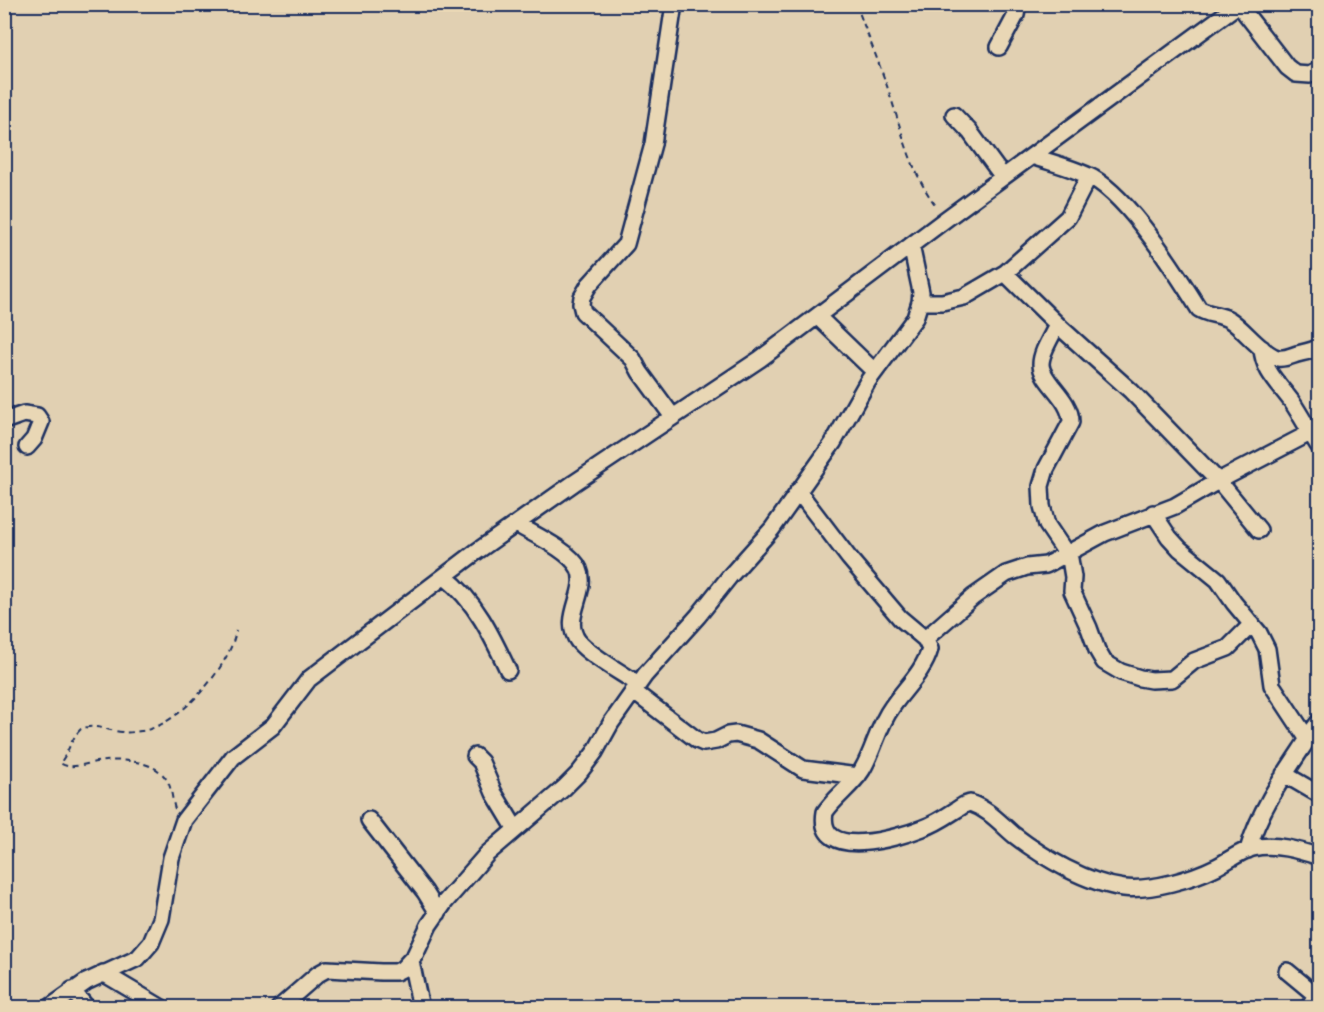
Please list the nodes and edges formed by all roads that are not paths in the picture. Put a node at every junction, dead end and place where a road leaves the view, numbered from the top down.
1 (674, 4) edge
2 (1018, 4) edge
3 (1239, 4) edge
4 (999, 47) dead end
5 (1320, 69) edge
6 (954, 116) dead end
7 (1032, 156) junction
8 (1089, 176) junction
9 (1004, 177) junction
10 (911, 245) junction
11 (1005, 273) junction
12 (920, 302) junction
13 (817, 316) junction
14 (1057, 325) junction
15 (1320, 347) edge
16 (1262, 348) junction
17 (874, 371) junction
18 (673, 417) junction
19 (4, 421) edge
20 (1310, 433) junction
21 (27, 447) dead end
22 (1320, 448) edge
23 (1218, 481) junction
24 (798, 490) junction
25 (1153, 513) junction
26 (516, 524) junction
27 (1259, 530) dead end
28 (1066, 553) junction
29 (445, 576) junction
30 (1252, 624) junction
31 (925, 639) junction
32 (508, 670) dead end
33 (635, 687) junction
34 (1320, 721) edge
35 (1307, 738) junction
36 (475, 756) dead end
37 (1284, 774) junction
38 (858, 776) junction
39 (1320, 795) edge
40 (369, 820) dead end
41 (515, 828) junction
42 (1248, 850) junction
43 (1320, 857) edge
44 (438, 913) junction
45 (411, 961) junction
46 (1287, 971) dead end
47 (102, 973) junction
48 (72, 990) junction
49 (1314, 998) edge
50 (49, 1008) edge
51 (87, 1008) edge
52 (162, 1008) edge
53 (279, 1008) edge
54 (421, 1008) edge

1 - 18 street
2 - 4 street
3 - 5 street
3 - 7 street
6 - 9 street
7 - 8 street
7 - 9 street
8 - 11 street
8 - 16 street
9 - 10 street
10 - 12 street
10 - 13 street
11 - 12 street
11 - 14 street
12 - 17 street
13 - 17 street
13 - 18 street
14 - 23 street
14 - 28 street
15 - 16 street
16 - 20 street
17 - 24 street
18 - 26 street
19 - 21 street
20 - 22 street
20 - 23 street
23 - 25 street
23 - 27 street
24 - 31 street
24 - 33 street
25 - 28 street
25 - 30 street
26 - 29 street
26 - 33 street
28 - 30 street
28 - 31 street
29 - 32 street
29 - 47 street
30 - 35 street
31 - 38 street
33 - 38 street
33 - 41 street
34 - 35 street
35 - 37 street
36 - 41 street
37 - 39 street
37 - 42 street
38 - 42 street
40 - 44 street
41 - 44 street
42 - 43 street
44 - 45 street
45 - 53 street
45 - 54 street
46 - 49 street
47 - 48 street
47 - 52 street
48 - 50 street
48 - 51 street

